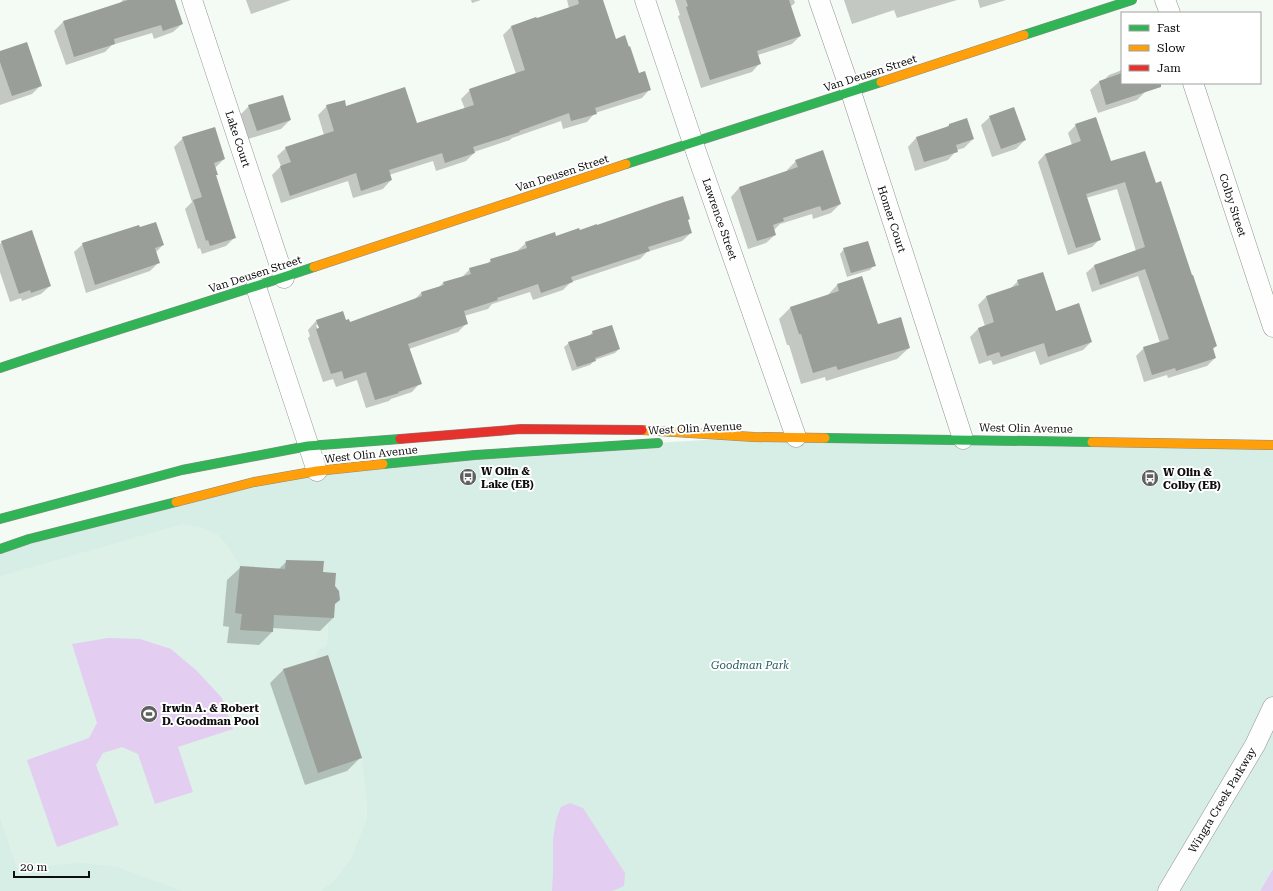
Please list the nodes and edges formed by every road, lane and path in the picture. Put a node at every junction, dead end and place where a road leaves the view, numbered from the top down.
1 (192, 0) edge
2 (645, 0) edge
3 (819, 0) edge
4 (1132, 0) edge
5 (1165, 0) edge
6 (1170, 12) edge
7 (1193, 84) edge
8 (851, 92) junction
9 (693, 143) junction
10 (284, 278) junction
11 (256, 287) junction
12 (1273, 327) edge
13 (0, 368) edge
14 (754, 437) junction
15 (796, 437) junction
16 (963, 439) junction
17 (1273, 445) edge
18 (308, 446) junction
19 (317, 471) junction
20 (0, 519) edge
21 (0, 548) edge
22 (1273, 707) edge
23 (1168, 891) edge

1 - 10 street, Lake Court
2 - 9 street, Lawrence Street
3 - 8 street, Homer Court
4 - 8 street, Van Deusen Street
5 - 6 street
7 - 12 street, Colby Street
8 - 9 street, Van Deusen Street
8 - 16 street, Homer Court
9 - 10 street, Van Deusen Street
9 - 15 street, Lawrence Street
10 - 11 street, Van Deusen Street
11 - 13 street, Van Deusen Street
11 - 18 street
14 - 15 street, West Olin Avenue
14 - 18 street, West Olin Avenue
14 - 19 street, West Olin Avenue
15 - 16 street, West Olin Avenue
16 - 17 street, West Olin Avenue
18 - 19 street
18 - 20 street, West Olin Avenue
19 - 21 street, West Olin Avenue
22 - 23 street, Wingra Creek Parkway

